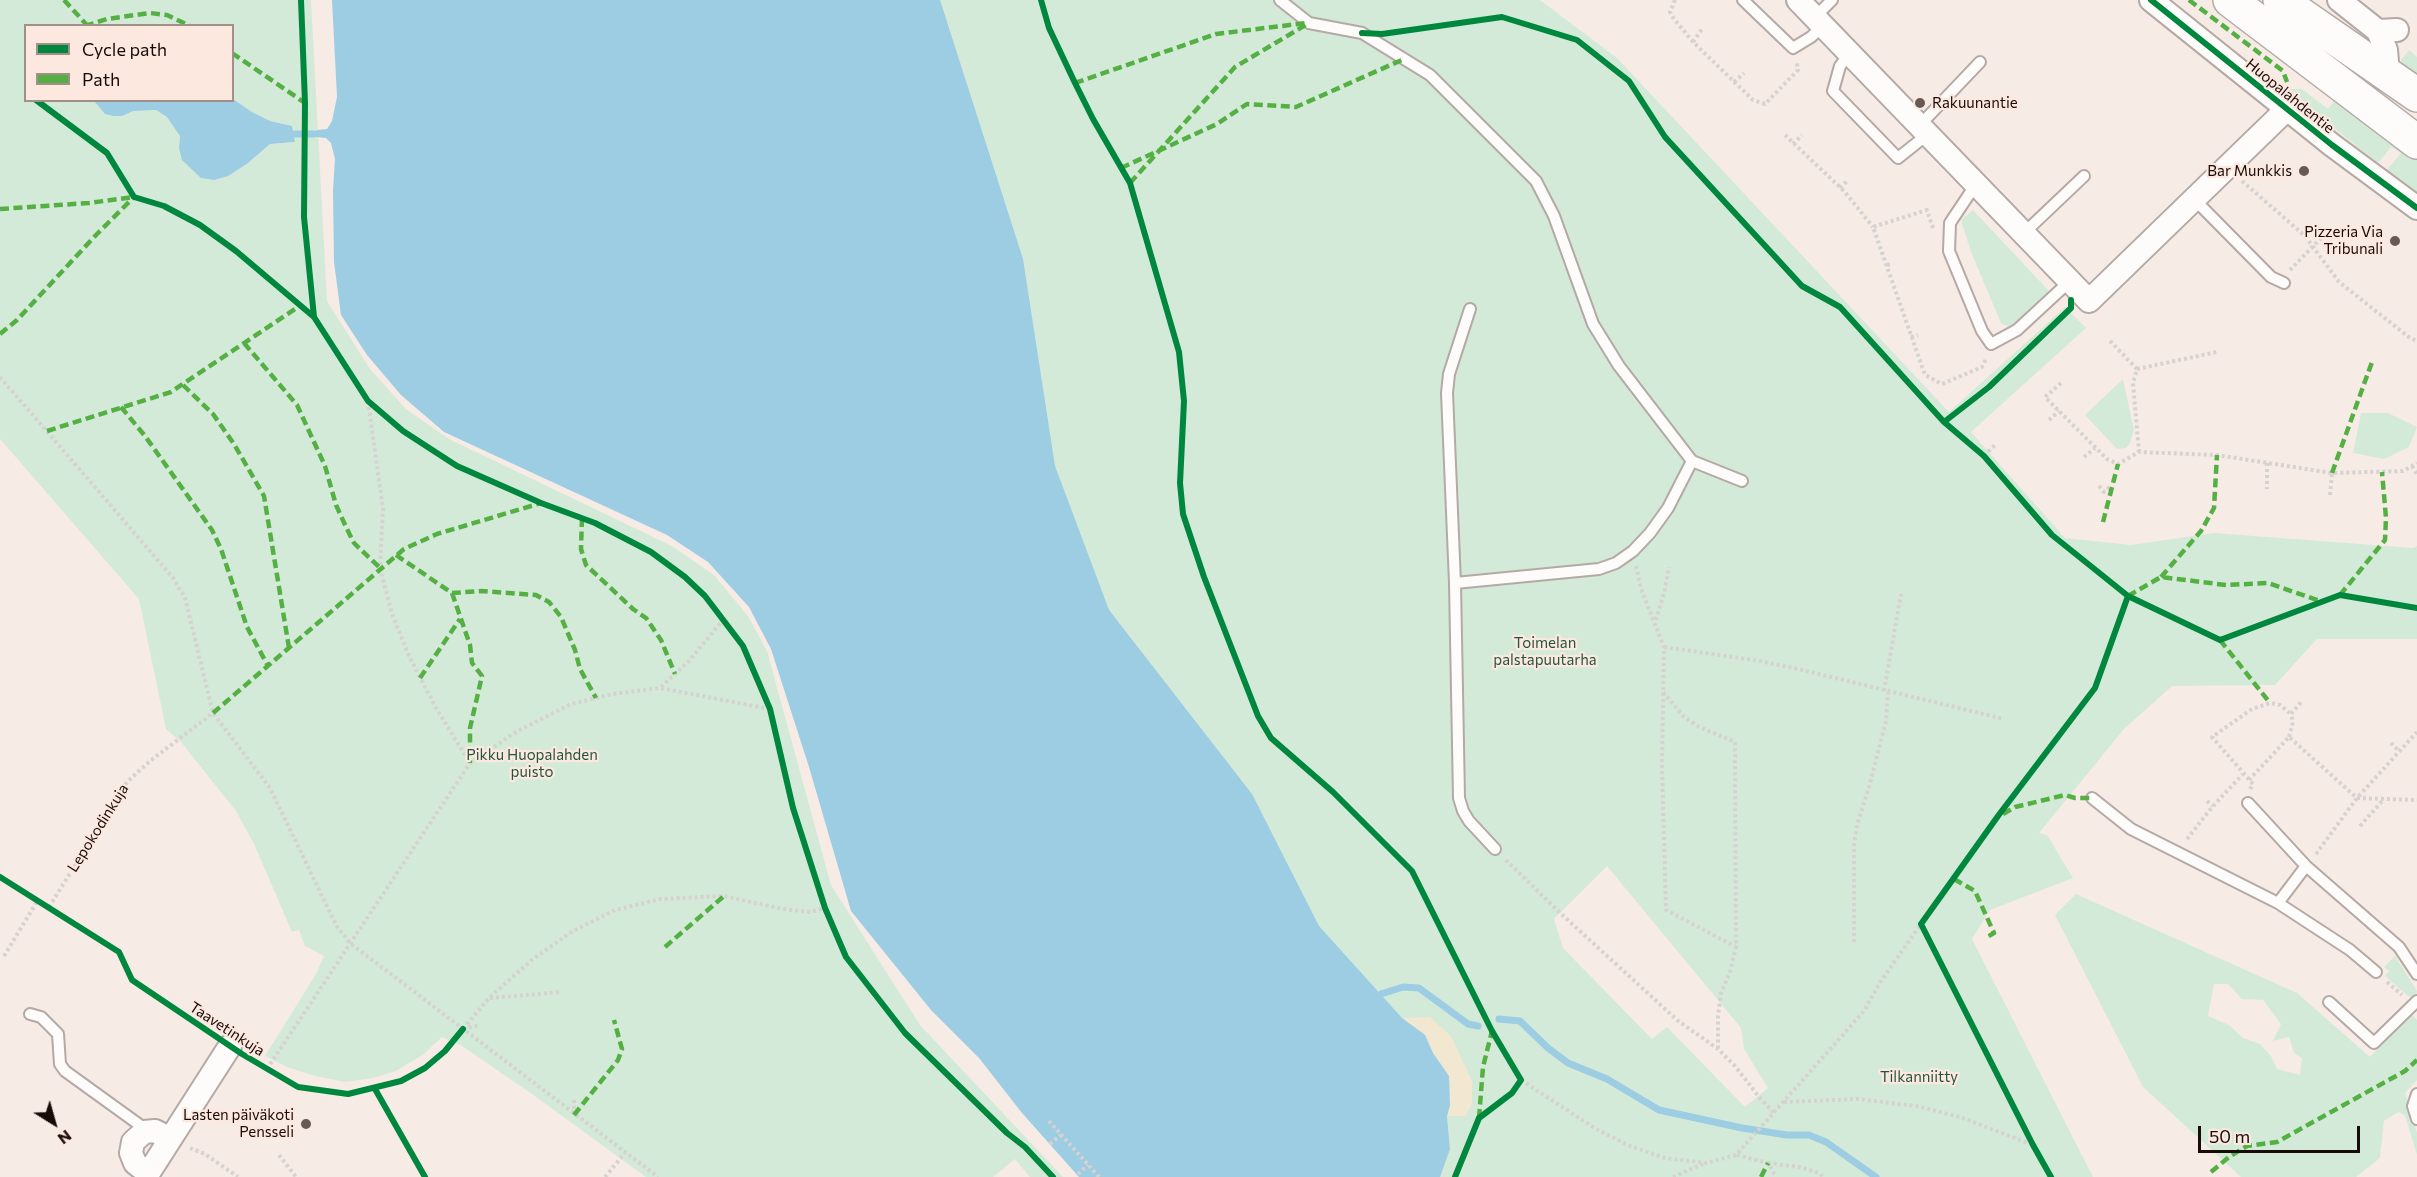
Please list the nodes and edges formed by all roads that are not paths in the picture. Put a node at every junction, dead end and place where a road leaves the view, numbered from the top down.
1 (1280, 0) edge
2 (1743, 0) edge
3 (1798, 0) edge
4 (1832, 0) edge
5 (2151, 0) edge
6 (2230, 0) edge
7 (2280, 0) edge
8 (2339, 0) edge
9 (1819, 22) junction
10 (1850, 53) junction
11 (1980, 62) dead end
12 (2388, 74) junction
13 (2417, 95) edge
14 (2287, 109) junction
15 (1924, 130) junction
16 (2417, 142) edge
17 (2084, 176) dead end
18 (1976, 184) junction
19 (2194, 199) junction
20 (2417, 208) edge
21 (2024, 233) junction
22 (2070, 281) junction
23 (2282, 282) road end
24 (1470, 309) dead end
25 (1692, 461) junction
26 (1742, 481) dead end
27 (1455, 583) junction
28 (2092, 798) dead end
29 (2248, 803) road end
30 (1495, 849) road end
31 (2306, 866) junction
32 (2278, 903) junction
33 (2376, 972) dead end
34 (2417, 974) edge
35 (2417, 1001) edge
36 (2329, 1002) dead end
37 (30, 1014) dead end
38 (231, 1046) road end
39 (2417, 1094) edge
40 (2417, 1119) edge
41 (149, 1131) junction
42 (168, 1143) junction
43 (148, 1173) edge

1 - 25 lane
2 - 9 lane
3 - 9 street
4 - 9 lane
5 - 14 street, Huopalahdentie
6 - 16 main road
7 - 12 main road
8 - 12 street
9 - 10 street
10 - 15 street
10 - 15 lane
11 - 15 lane
12 - 13 main road
14 - 19 street
14 - 20 street, Huopalahdentie
15 - 18 street
17 - 21 lane
18 - 21 street
18 - 22 lane
19 - 22 street
19 - 23 lane
21 - 22 street
24 - 27 lane
25 - 26 lane
25 - 27 lane
27 - 30 lane
28 - 32 lane
29 - 31 lane
31 - 32 lane
31 - 34 lane
32 - 33 lane
35 - 36 lane
37 - 41 lane
38 - 42 street
39 - 40 lane
41 - 42 street
41 - 43 street
42 - 43 street

